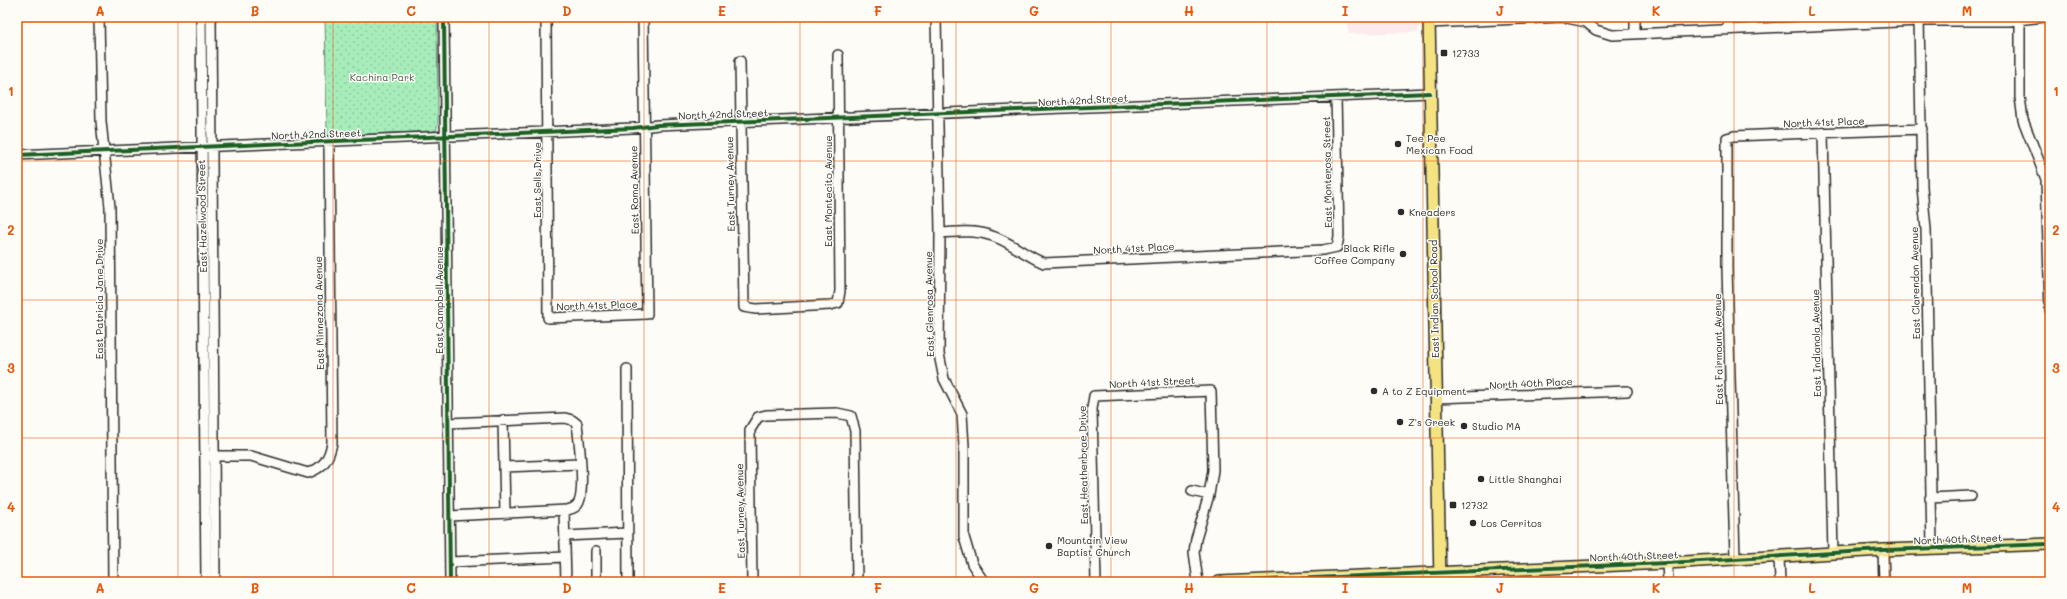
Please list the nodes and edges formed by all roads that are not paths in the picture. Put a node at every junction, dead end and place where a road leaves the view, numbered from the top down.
1 (99, 17) edge
2 (201, 17) edge
3 (211, 17) edge
4 (444, 17) edge
5 (546, 17) edge
6 (643, 17) edge
7 (936, 17) edge
8 (1634, 17) edge
9 (1728, 17) edge
10 (2044, 17) edge
11 (1542, 18) edge
12 (1919, 19) edge
13 (2020, 19) edge
14 (1429, 20) edge
15 (1822, 22) edge
16 (1728, 30) junction
17 (1635, 34) junction
18 (838, 55) dead end
19 (740, 61) dead end
20 (206, 66) junction
21 (1430, 93) junction
22 (1336, 97) junction
23 (938, 114) junction
24 (838, 118) junction
25 (740, 121) junction
26 (644, 126) junction
27 (1922, 129) junction
28 (548, 131) junction
29 (1823, 132) junction
30 (446, 137) junction
31 (1727, 138) joint
32 (329, 142) junction
33 (207, 147) junction
34 (105, 151) junction
35 (17, 155) edge
36 (940, 232) junction
37 (1336, 247) joint
38 (744, 307) joint
39 (2050, 311) edge
40 (647, 314) joint
41 (204, 318) junction
42 (214, 318) junction
43 (548, 318) joint
44 (627, 369) dead end
45 (1627, 391) dead end
46 (1094, 396) joint
47 (1436, 398) junction
48 (503, 420) junction
49 (448, 423) junction
50 (210, 456) junction
51 (580, 464) junction
52 (504, 468) junction
53 (1192, 491) dead end
54 (1209, 495) junction
55 (1971, 496) dead end
56 (1930, 498) junction
57 (564, 510) junction
58 (505, 514) junction
59 (449, 516) junction
60 (210, 517) junction
61 (627, 533) junction
62 (565, 536) junction
63 (2050, 544) edge
64 (1932, 548) junction
65 (1883, 550) junction
66 (596, 551) dead end
67 (1833, 553) junction
68 (1779, 556) junction
69 (565, 557) junction
70 (1735, 558) junction
71 (450, 562) junction
72 (1667, 563) junction
73 (1440, 577) edge
74 (1294, 580) edge
75 (113, 582) edge
76 (206, 582) edge
77 (215, 582) edge
78 (450, 582) edge
79 (566, 582) edge
80 (596, 582) edge
81 (628, 582) edge
82 (752, 582) edge
83 (857, 582) edge
84 (984, 582) edge
85 (1096, 582) edge
86 (1198, 582) edge
87 (1219, 582) edge
88 (1668, 582) edge
89 (1780, 582) edge
90 (1884, 582) edge

1 - 34 street, East Patricia Jane Drive
2 - 20 street, East Hazelwood Street
3 - 20 street, East Hazelwood Street
4 - 30 street, East Campbell Avenue
5 - 28 street, East Sells Drive
6 - 26 street, East Roma Avenue
7 - 23 street, East Glenrosa Avenue
8 - 17 street
9 - 16 street
10 - 13 street
11 - 14 street
11 - 17 street
12 - 13 street
12 - 15 street
12 - 27 street, East Clarendon Avenue
13 - 39 street
14 - 21 main road, East Indian School Road
15 - 16 street
16 - 17 street
18 - 24 street, East Montecito Avenue
19 - 25 street, East Turney Avenue
20 - 33 street, East Hazelwood Street
21 - 22 street, North 42nd Street
21 - 47 main road, East Indian School Road
22 - 23 street, North 42nd Street
22 - 37 street, East Monterosa Street
23 - 24 street, North 42nd Street
23 - 36 street, East Glenrosa Avenue
24 - 25 street, North 42nd Street
24 - 38 street, East Montecito Avenue
25 - 26 street, North 42nd Street
25 - 38 street, East Turney Avenue
26 - 28 street, North 42nd Street
26 - 40 street, East Roma Avenue
27 - 29 street, North 41st Place
27 - 56 street, East Clarendon Avenue
28 - 30 street, North 42nd Street
28 - 43 street, East Sells Drive
29 - 31 street, North 41st Place
29 - 67 street, East Indianola Avenue
30 - 32 street, North 42nd Street
30 - 49 street, East Campbell Avenue
31 - 70 street, East Fairmount Avenue
32 - 33 street, North 42nd Street
32 - 50 street, East Minnezona Avenue
33 - 34 street, North 42nd Street
33 - 41 street, East Hazelwood Street
33 - 42 street, East Hazelwood Street
34 - 35 street, North 42nd Street
34 - 75 street, East Patricia Jane Drive
36 - 37 street, North 41st Place
36 - 84 street, East Glenrosa Avenue
40 - 43 street, North 41st Place
41 - 42 street
41 - 50 street, East Hazelwood Street
42 - 50 street, East Hazelwood Street
44 - 61 street
45 - 47 street, North 40th Place
46 - 54 street, North 41st Street
46 - 85 street, East Heatherbrae Drive
47 - 73 main road, East Indian School Road
48 - 49 street
48 - 51 street
48 - 52 street
49 - 59 street, East Campbell Avenue
50 - 60 street, East Hazelwood Street
51 - 52 street
51 - 57 street
52 - 58 street
53 - 54 street
54 - 86 street
55 - 56 street
56 - 64 street, East Clarendon Avenue
57 - 58 street
57 - 62 street
58 - 59 street
59 - 71 street, East Campbell Avenue
60 - 76 street, East Hazelwood Street
60 - 77 street, East Hazelwood Street
61 - 62 street
61 - 81 street
62 - 69 street
63 - 64 main road, North 40th Street
64 - 65 main road, North 40th Street
65 - 67 main road, North 40th Street
65 - 90 street
66 - 80 street
67 - 68 main road, North 40th Street
68 - 70 main road, North 40th Street
68 - 89 street
69 - 71 street
69 - 79 street
70 - 72 main road, North 40th Street
71 - 78 street, East Campbell Avenue
72 - 73 main road, North 40th Street
72 - 88 street
73 - 74 main road, North 40th Street
74 - 87 main road, North 40th Street
82 - 83 street, East Turney Avenue

